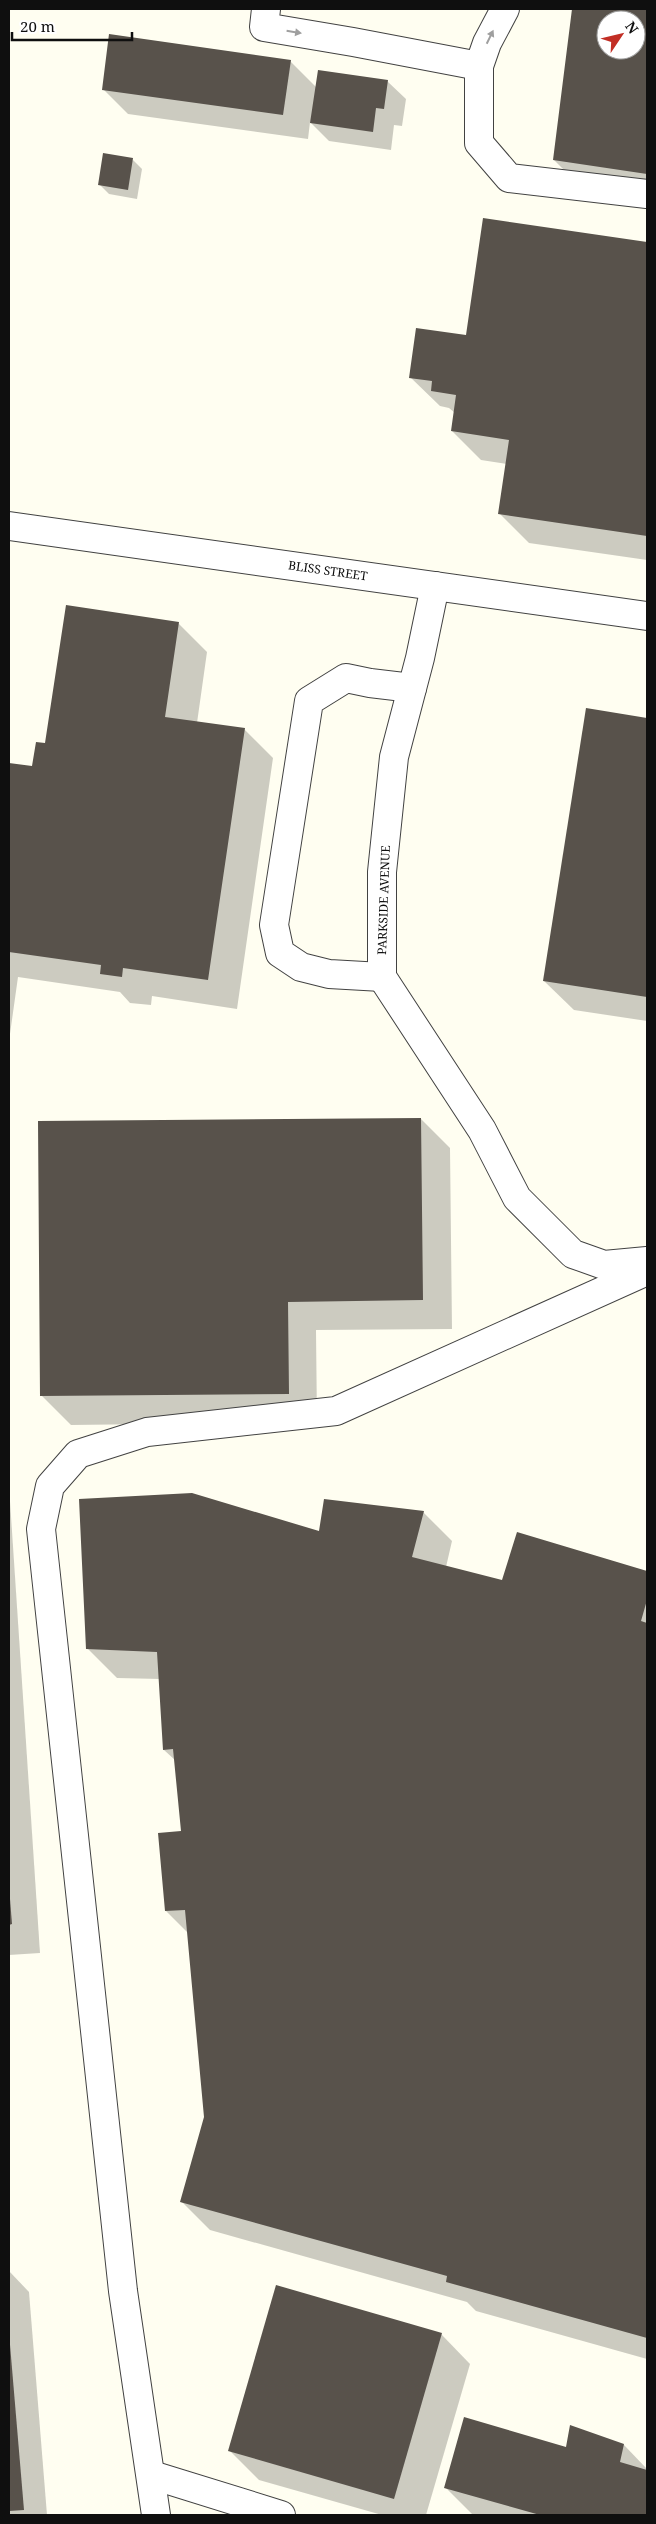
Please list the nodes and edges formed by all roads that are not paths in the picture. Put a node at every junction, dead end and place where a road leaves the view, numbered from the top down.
1 (266, 9) edge
2 (505, 9) edge
3 (479, 66) junction
4 (647, 194) edge
5 (9, 526) edge
6 (435, 586) junction
7 (647, 616) edge
8 (412, 688) junction
9 (382, 977) junction
10 (647, 1261) edge
11 (647, 1272) edge
12 (152, 2475) junction
13 (156, 2515) edge
14 (281, 2515) edge

1 -> 3 street
3 -> 2 street
3 - 4 street
5 - 6 street, BLISS STREET
6 - 7 street, BLISS STREET
6 - 8 street, PARKSIDE AVENUE
8 - 9 street, PARKSIDE AVENUE
8 - 9 street
9 - 10 street
11 - 12 street
12 - 13 street
12 - 14 street

